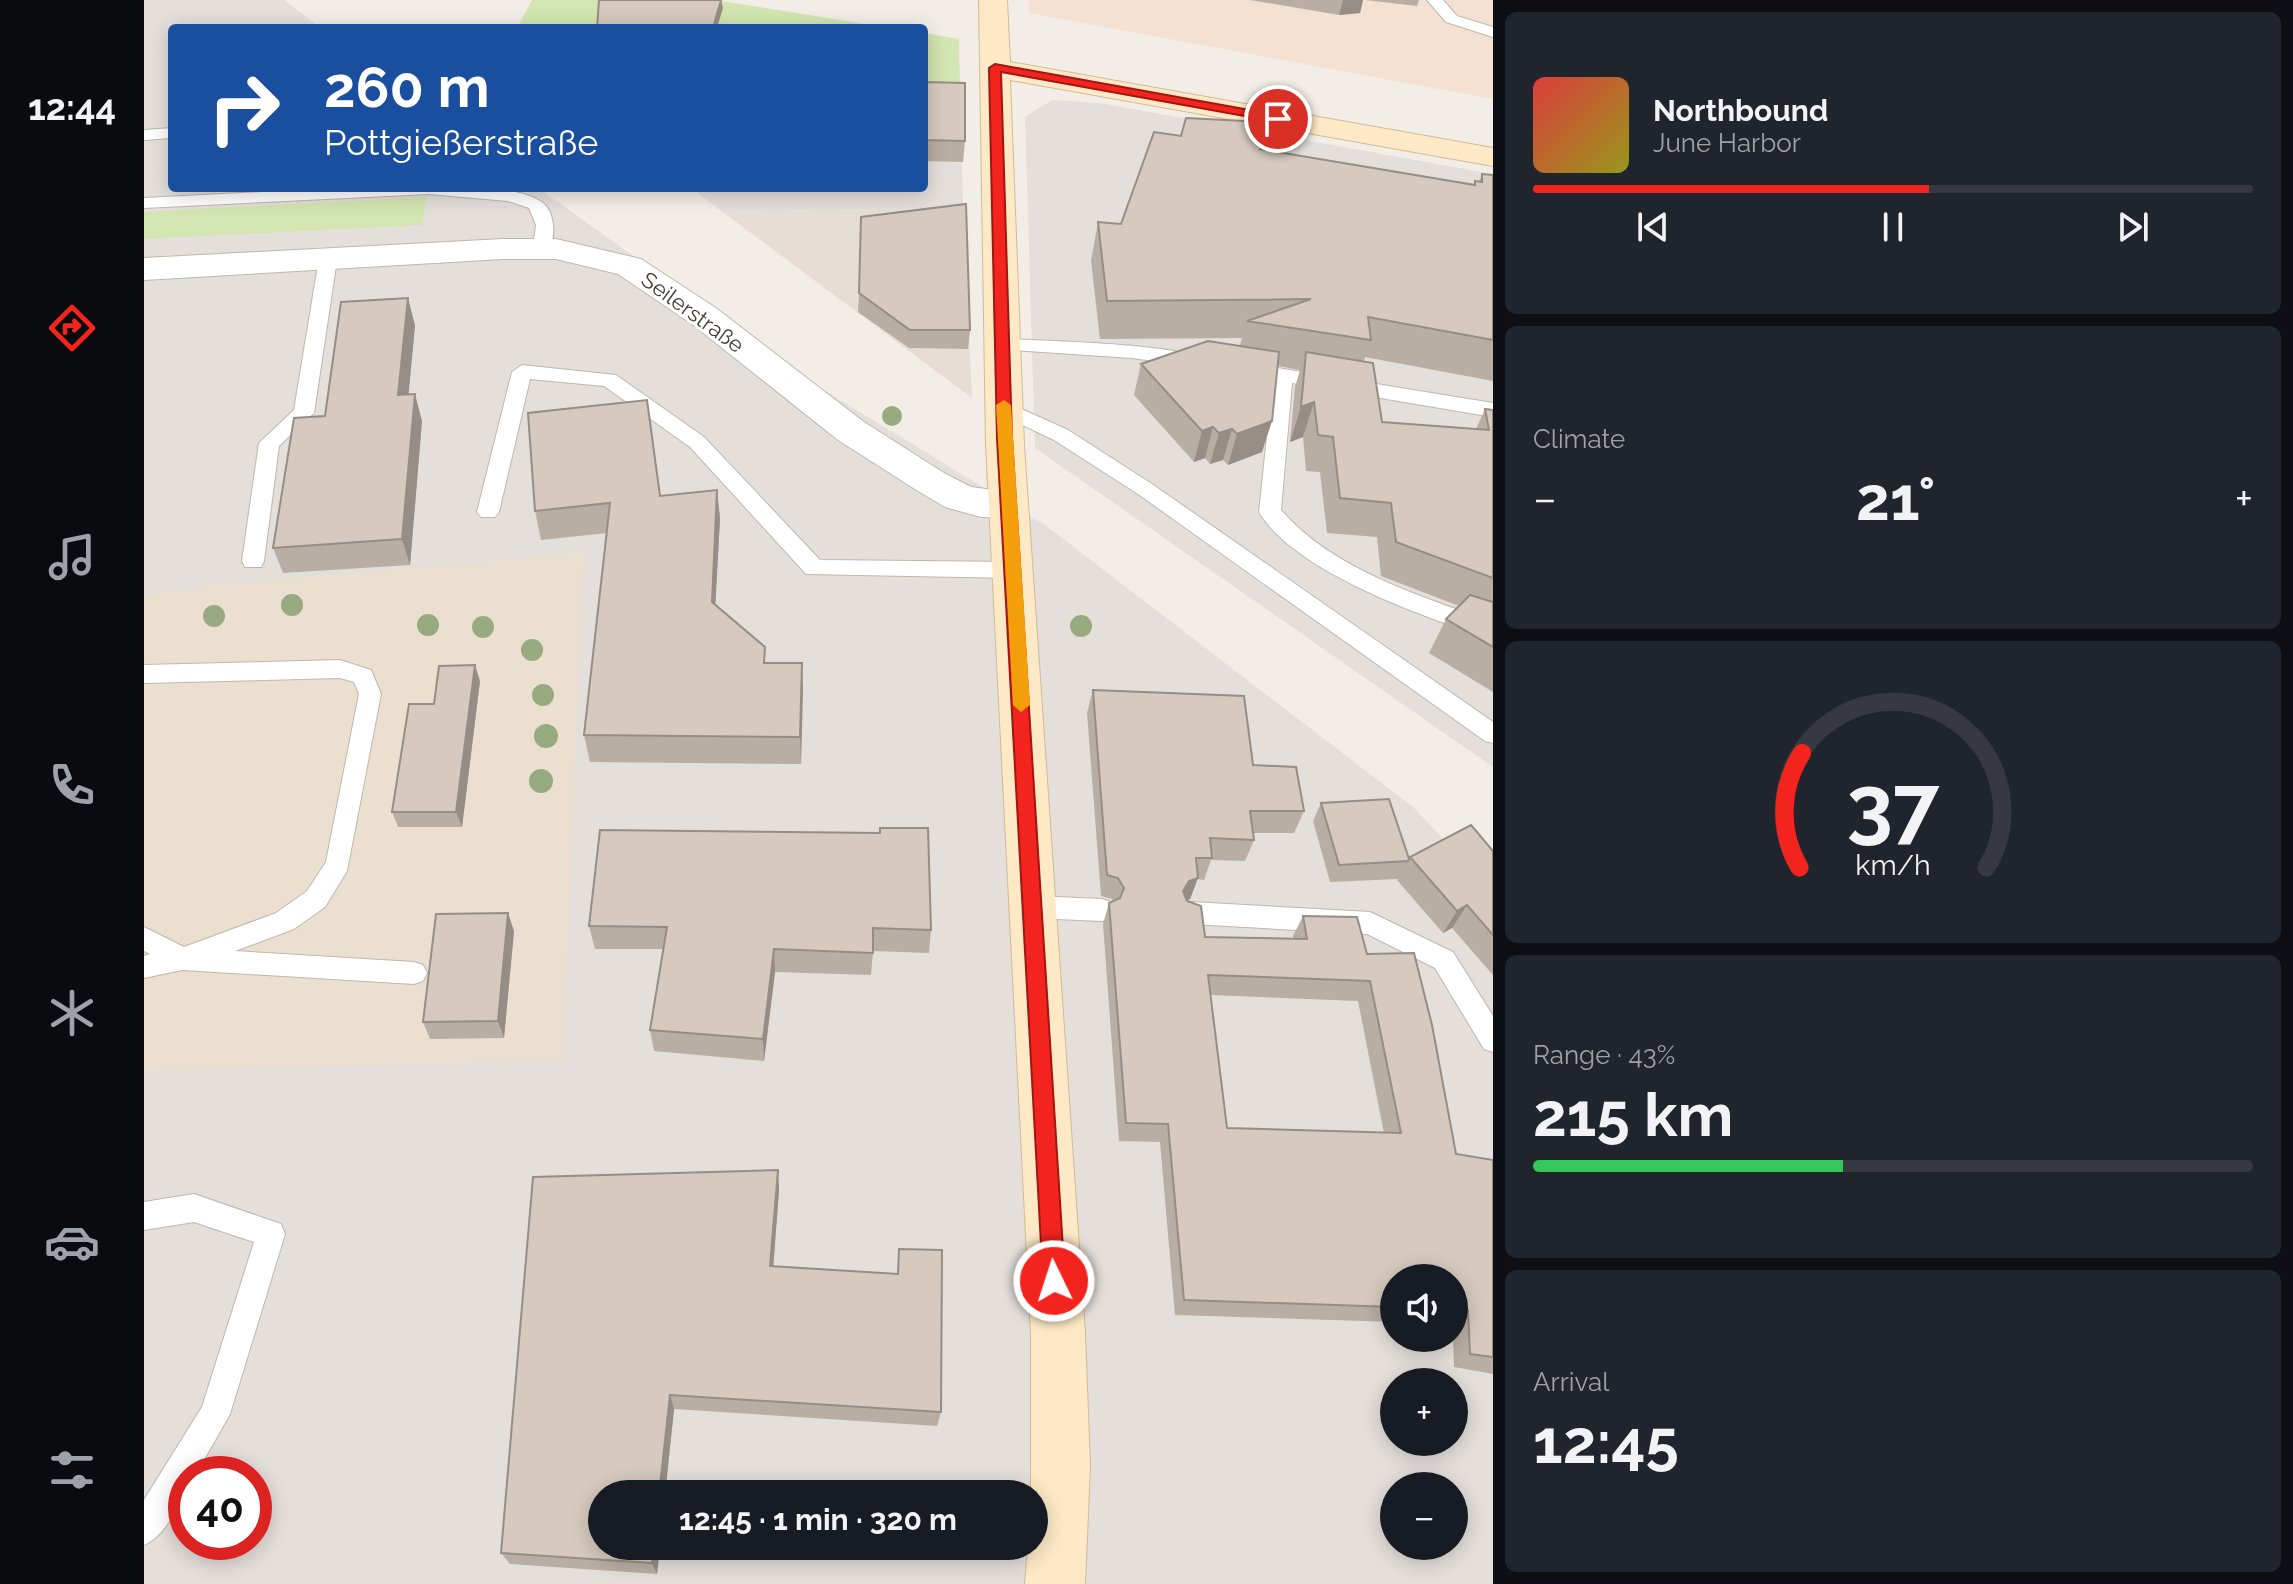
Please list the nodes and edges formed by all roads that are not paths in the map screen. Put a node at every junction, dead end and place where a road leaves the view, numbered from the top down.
1 (993, 0) edge
2 (1435, 0) edge
3 (1493, 32) edge
4 (995, 68) junction
5 (168, 133) edge
6 (144, 135) edge
7 (1493, 157) edge
8 (314, 192) edge
9 (464, 192) edge
10 (144, 203) edge
11 (542, 248) junction
12 (328, 259) junction
13 (144, 269) edge
14 (1003, 345) junction
15 (1283, 375) junction
16 (1004, 408) junction
17 (1493, 410) edge
18 (1009, 504) junction
19 (488, 512) dead end
20 (253, 561) dead end
21 (1013, 570) junction
22 (1493, 631) edge
23 (144, 674) edge
24 (1493, 734) edge
25 (1034, 907) junction
26 (1102, 910) dead end
27 (1191, 913) edge
28 (144, 938) edge
29 (182, 959) junction
30 (144, 967) edge
31 (414, 973) dead end
32 (1493, 1040) edge
33 (144, 1216) edge
34 (144, 1529) edge
35 (1055, 1584) edge

1 - 4 street
2 - 3 lane
4 - 7 street
4 - 14 street
5 - 6 lane
8 - 10 lane
9 - 11 lane
11 - 12 street, Seilerstraße
11 - 18 street, Seilerstraße
12 - 13 street, Seilerstraße
12 - 20 lane
14 - 15 lane
14 - 16 street
15 - 17 lane
15 - 22 lane
16 - 18 street
16 - 24 lane
18 - 21 street
19 - 21 lane
21 - 25 street
23 - 29 lane
25 - 26 lane
25 - 35 street
27 - 32 lane
28 - 29 lane
29 - 30 lane
29 - 31 lane
33 - 34 lane

